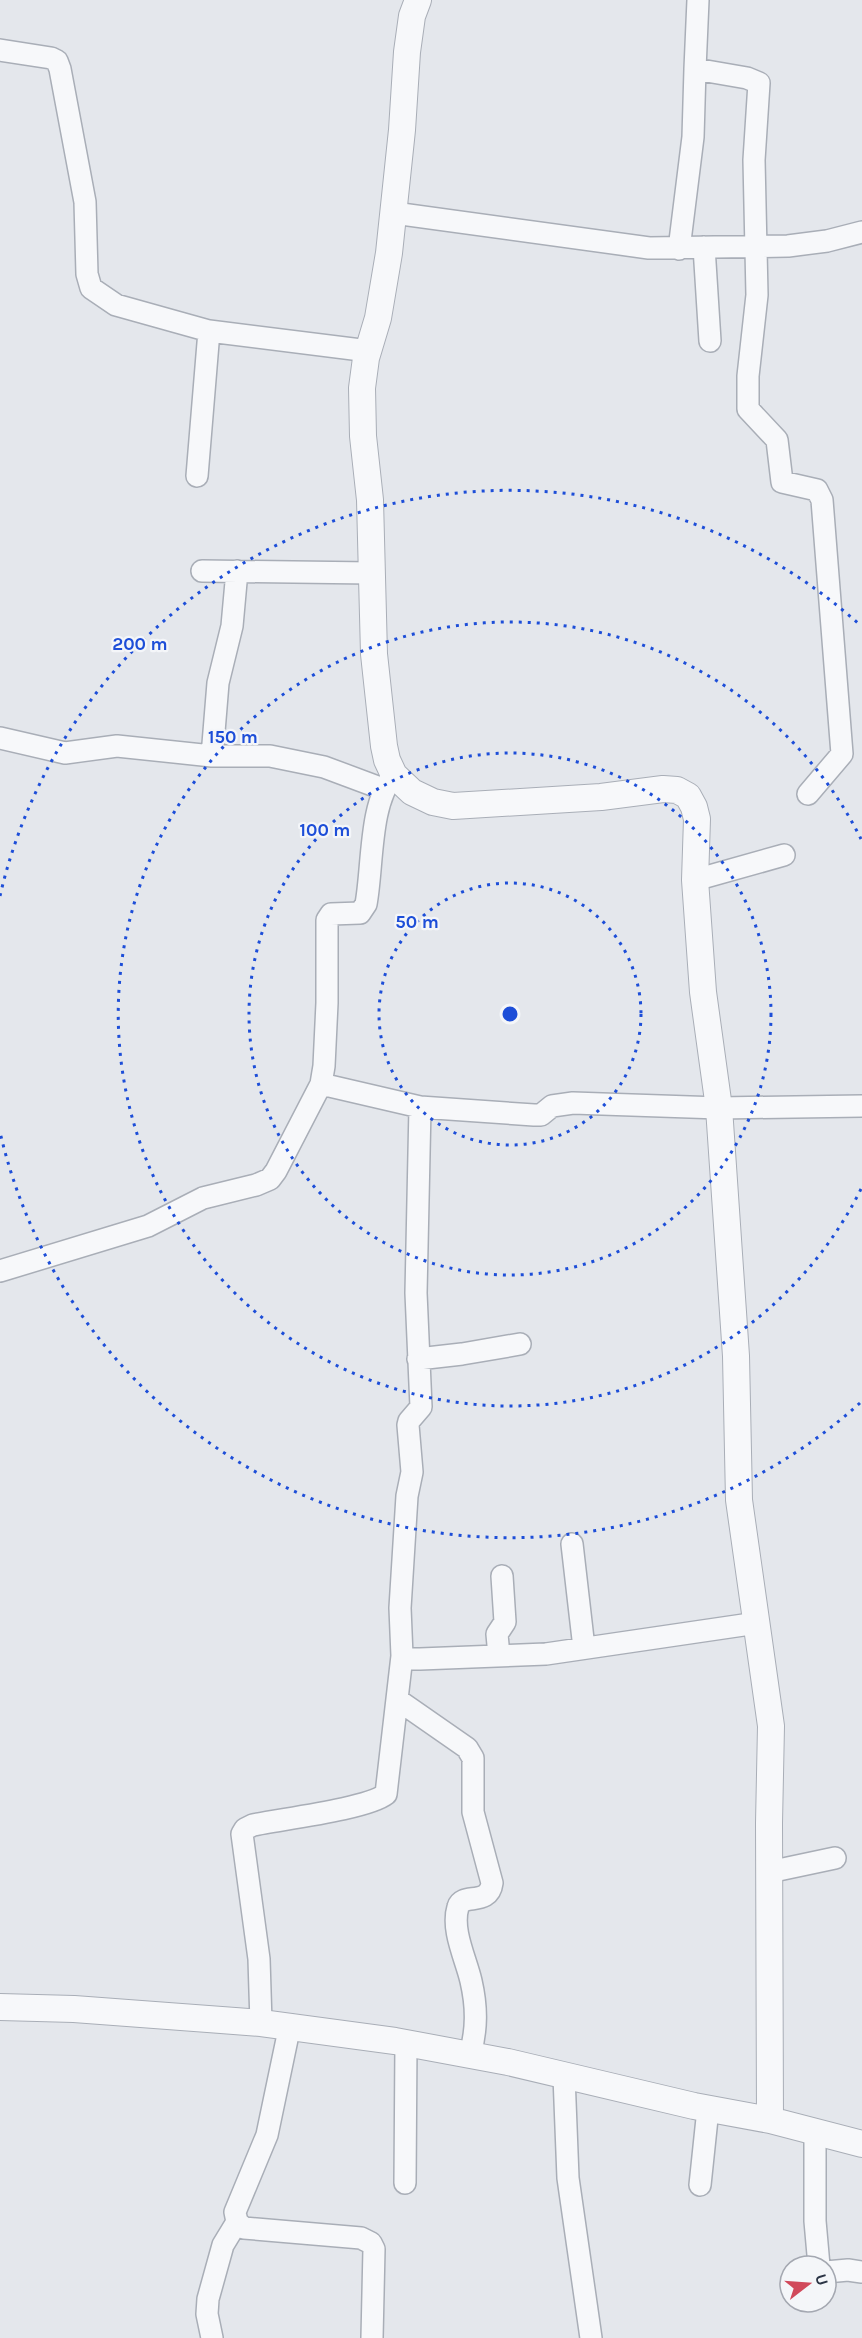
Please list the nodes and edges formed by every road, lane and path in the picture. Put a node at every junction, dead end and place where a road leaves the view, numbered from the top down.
1 (418, 0) edge
2 (698, 0) edge
3 (0, 50) edge
4 (695, 69) junction
5 (394, 213) junction
6 (862, 232) edge
7 (704, 247) junction
8 (755, 247) junction
9 (680, 249) junction
10 (209, 331) junction
11 (710, 341) dead end
12 (369, 351) junction
13 (197, 476) dead end
14 (202, 571) dead end
15 (237, 571) junction
16 (372, 573) junction
17 (0, 738) edge
18 (852, 754) edge
19 (212, 756) junction
20 (389, 782) junction
21 (808, 794) dead end
22 (784, 855) dead end
23 (695, 880) junction
24 (321, 1084) junction
25 (862, 1106) edge
26 (420, 1107) junction
27 (719, 1108) junction
28 (0, 1271) edge
29 (520, 1344) dead end
30 (418, 1359) junction
31 (572, 1544) dead end
32 (502, 1576) dead end
33 (757, 1623) junction
34 (584, 1648) junction
35 (402, 1656) junction
36 (499, 1656) junction
37 (398, 1700) junction
38 (835, 1858) dead end
39 (769, 1872) junction
40 (0, 2007) edge
41 (261, 2023) junction
42 (290, 2025) junction
43 (406, 2043) junction
44 (470, 2055) junction
45 (564, 2076) junction
46 (708, 2109) junction
47 (770, 2120) junction
48 (815, 2133) junction
49 (862, 2144) edge
50 (405, 2183) dead end
51 (700, 2185) dead end
52 (237, 2222) junction
53 (818, 2254) edge
54 (838, 2271) edge
55 (862, 2272) edge
56 (212, 2338) edge
57 (372, 2338) edge
58 (591, 2338) edge

1 - 5 street
2 - 4 street
3 - 10 street
4 - 8 street
4 - 9 street
5 - 9 street
5 - 12 street
6 - 8 street
7 - 8 street
7 - 9 street
7 - 11 street
8 - 18 street
10 - 12 street
10 - 13 street
12 - 16 street
14 - 15 street
15 - 16 street
15 - 19 street
16 - 20 street
17 - 19 street
18 - 21 street
19 - 20 street
20 - 23 street
20 - 24 street
22 - 23 street
23 - 27 street
24 - 26 street
24 - 28 street
25 - 27 street
26 - 27 street
26 - 30 street
27 - 33 street
29 - 30 street
30 - 35 street
31 - 34 street
32 - 36 street
33 - 34 street
33 - 39 street
34 - 36 street
35 - 36 street
35 - 37 street
37 - 41 street
37 - 44 street
38 - 39 street
39 - 47 street
40 - 41 street
41 - 42 street
42 - 43 street
42 - 52 street
43 - 44 street
43 - 50 street
44 - 45 street
45 - 46 street
45 - 58 street
46 - 47 street
46 - 51 street
47 - 48 street
48 - 49 street
48 - 53 street
52 - 56 street
52 - 57 street
54 - 55 street

